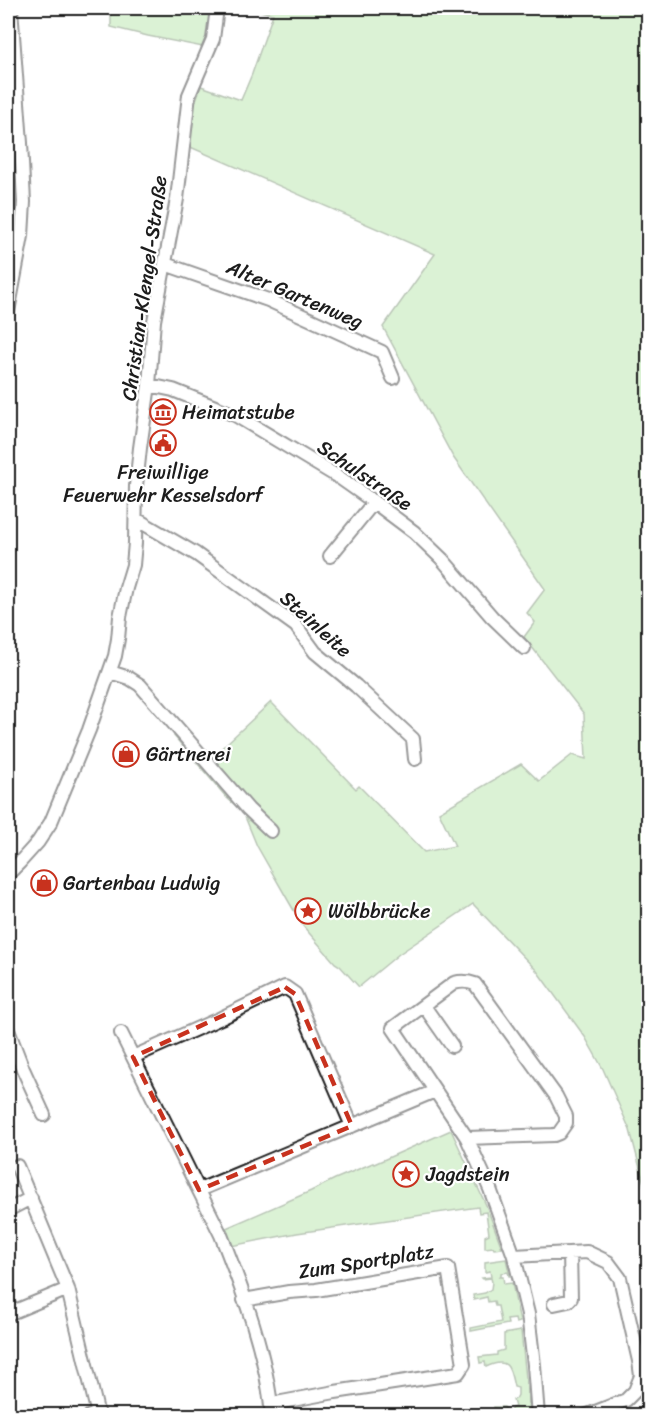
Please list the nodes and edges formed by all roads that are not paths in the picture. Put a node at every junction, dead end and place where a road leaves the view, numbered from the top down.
1 (11, 8) edge
2 (217, 8) edge
3 (8, 143) edge
4 (21, 143) junction
5 (165, 264) junction
6 (8, 312) edge
7 (393, 378) dead end
8 (149, 385) junction
9 (374, 502) junction
10 (136, 519) junction
11 (330, 556) dead end
12 (524, 648) dead end
13 (110, 672) junction
14 (415, 759) dead end
15 (272, 831) dead end
16 (8, 874) edge
17 (424, 1006) junction
18 (8, 1030) edge
19 (121, 1033) dead end
20 (452, 1046) dead end
21 (133, 1057) junction
22 (435, 1091) junction
23 (44, 1115) dead end
24 (352, 1126) junction
25 (467, 1138) junction
26 (17, 1166) dead end
27 (199, 1190) junction
28 (31, 1198) junction
29 (8, 1210) edge
30 (570, 1253) junction
31 (514, 1256) junction
32 (68, 1288) junction
33 (244, 1300) junction
34 (554, 1304) dead end
35 (8, 1314) edge
36 (271, 1410) edge
37 (90, 1416) edge
38 (538, 1416) edge
39 (585, 1416) edge

1 - 4 street
2 - 5 street, Christian-Klengel-Straße
3 - 4 street
4 - 6 street
5 - 7 street, Alter Gartenweg
5 - 8 street, Christian-Klengel-Straße
8 - 9 street, Schulstraße
8 - 10 street, Christian-Klengel-Straße
9 - 11 street
9 - 12 street, Schulstraße
10 - 13 street, Christian-Klengel-Straße
10 - 14 street, Steinleite
13 - 15 street
13 - 16 street, Christian-Klengel-Straße
17 - 20 street
17 - 22 street
17 - 25 street
18 - 23 street
19 - 21 street, Zum Sportplatz
21 - 24 street
21 - 27 street, Zum Sportplatz
22 - 24 street
22 - 25 street
24 - 27 street
25 - 31 street
26 - 28 street
27 - 33 street, Zum Sportplatz
28 - 29 street
28 - 32 street
30 - 31 street
30 - 34 street
30 - 39 street
31 - 38 street
32 - 35 street
32 - 37 street
33 - 36 street, Zum Sportplatz
33 - 36 street, Zum Sportplatz

